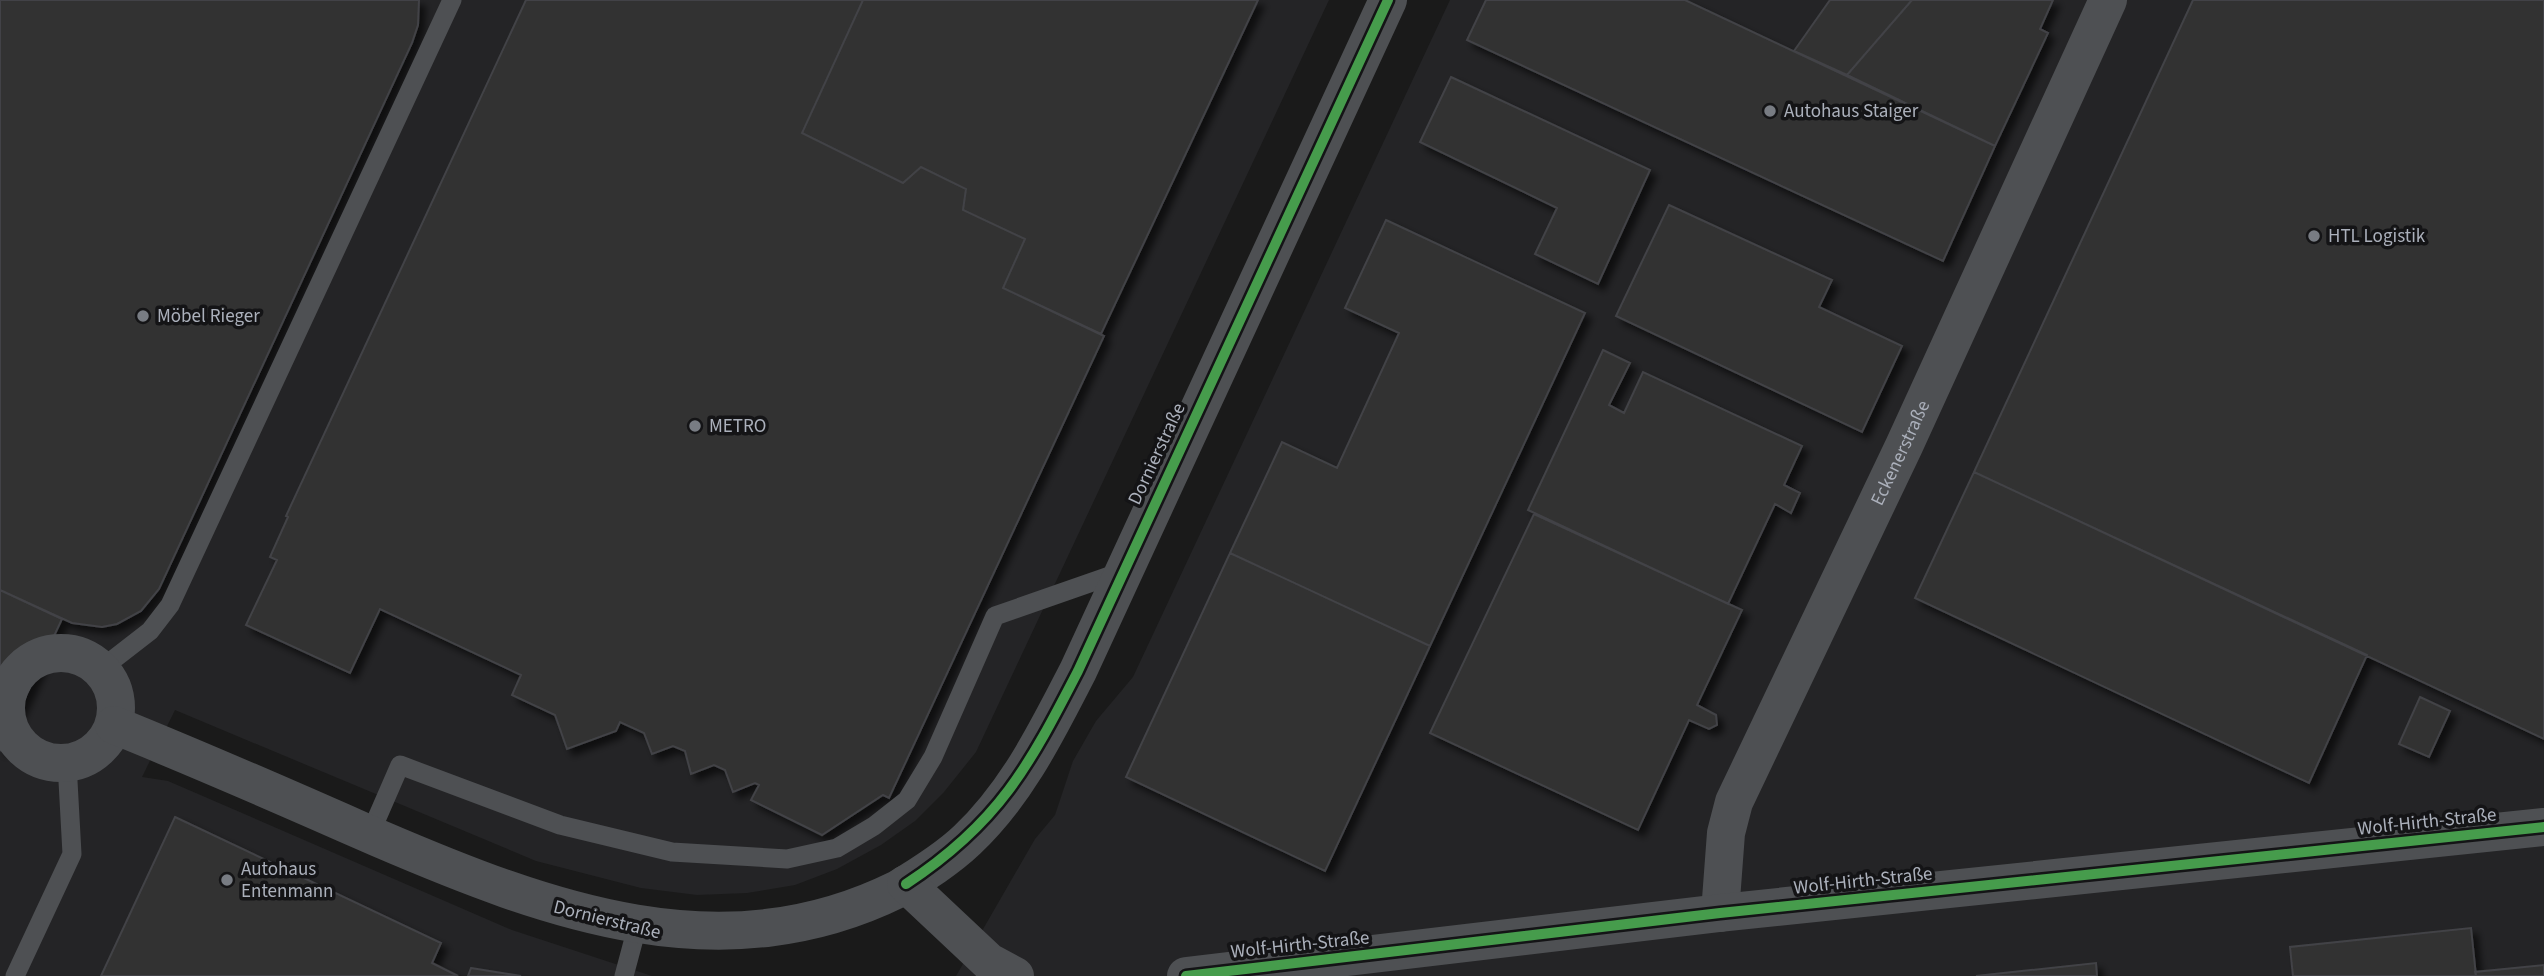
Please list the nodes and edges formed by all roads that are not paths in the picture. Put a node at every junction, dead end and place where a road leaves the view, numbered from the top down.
1 (452, 0) edge
2 (1388, 0) edge
3 (2108, 0) edge
4 (1121, 572) junction
5 (101, 669) junction
6 (114, 725) junction
7 (67, 763) junction
8 (2544, 827) edge
9 (370, 834) junction
10 (906, 884) junction
11 (1720, 913) junction
12 (636, 931) junction
13 (15, 976) edge
14 (624, 976) edge
15 (1015, 976) edge
16 (1186, 976) edge

1 - 5 lane
2 - 4 street, Dornierstraße
3 - 11 street, Eckenerstraße
4 - 9 lane
4 - 10 street, Dornierstraße
5 - 6 street
5 - 7 street
6 - 7 street
6 - 9 street, Dornierstraße
7 - 13 lane
8 - 11 street, Wolf-Hirth-Straße
9 - 12 street, Dornierstraße
10 - 12 street, Dornierstraße
10 - 15 street
11 - 16 street, Wolf-Hirth-Straße
12 - 14 lane

